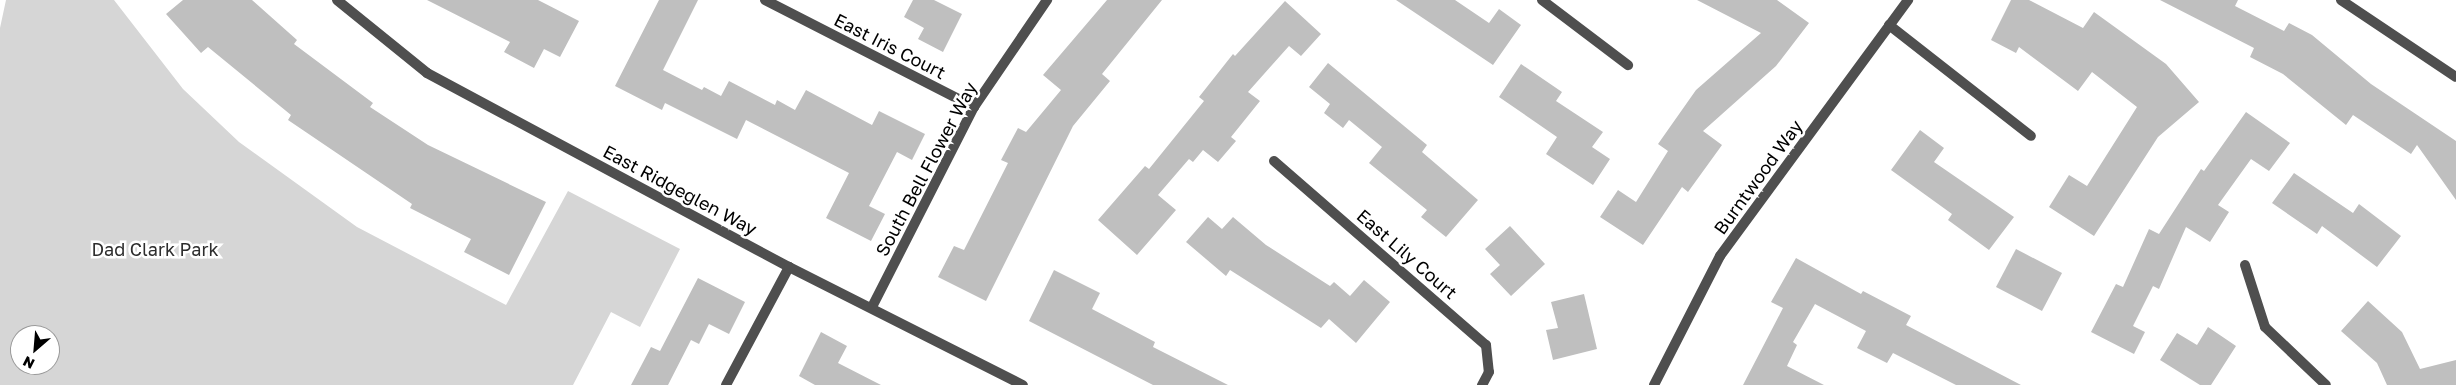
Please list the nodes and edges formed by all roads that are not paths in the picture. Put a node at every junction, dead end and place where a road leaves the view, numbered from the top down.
1 (765, 0) edge
2 (1047, 0) edge
3 (1542, 0) edge
4 (1908, 0) edge
5 (2341, 0) edge
6 (340, 1) edge
7 (1889, 25) junction
8 (1628, 64) dead end
9 (2456, 77) edge
10 (974, 107) junction
11 (2031, 136) dead end
12 (1274, 161) dead end
13 (2245, 265) dead end
14 (789, 267) junction
15 (872, 307) junction
16 (726, 385) edge
17 (1023, 385) edge
18 (1482, 385) edge
19 (1654, 385) edge
20 (2326, 385) edge

1 - 10 street, East Iris Court
2 - 10 street, South Bell Flower Way
3 - 8 street
4 - 7 street, Burntwood Way
5 - 9 street
6 - 14 street, East Ridgeglen Way
7 - 11 street
7 - 19 street, Burntwood Way
10 - 15 street, South Bell Flower Way
12 - 18 street, East Lily Court
13 - 20 street
14 - 15 street, East Ridgeglen Way
14 - 16 street
15 - 17 street, East Ridgeglen Way

